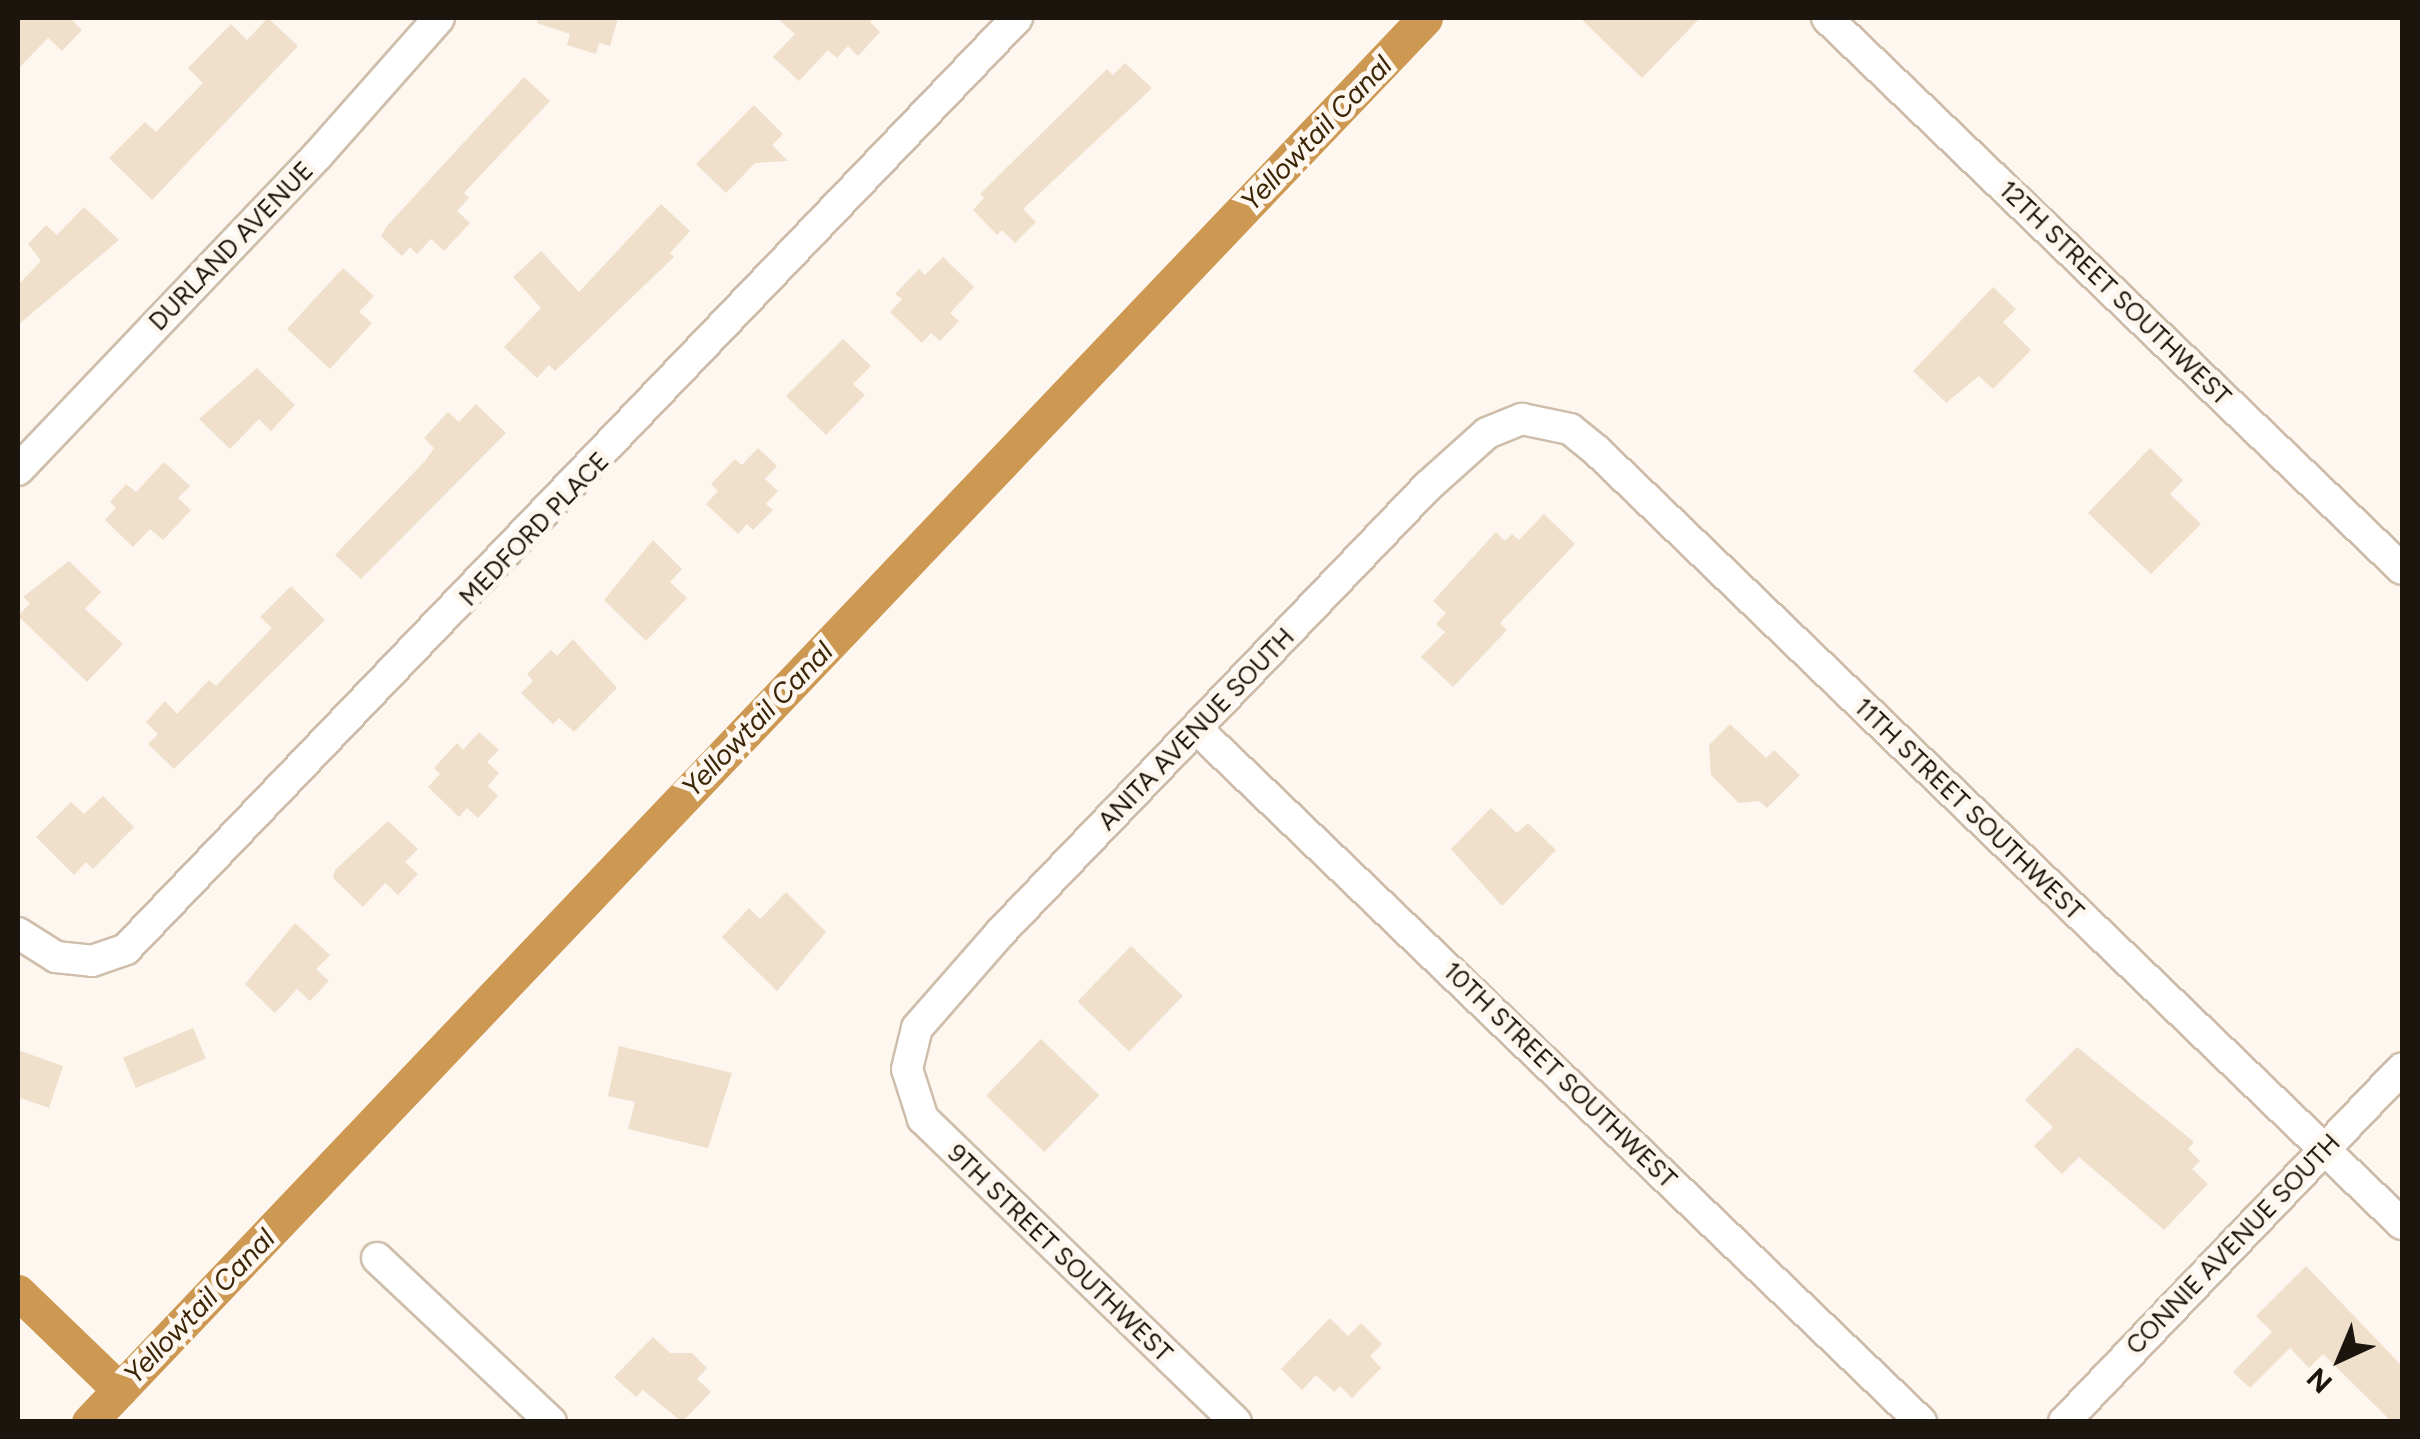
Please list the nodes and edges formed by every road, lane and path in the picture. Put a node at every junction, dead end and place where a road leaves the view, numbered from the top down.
1 (438, 18) edge
2 (1017, 18) edge
3 (1827, 18) edge
4 (1522, 419) joint
5 (18, 470) edge
6 (2402, 569) edge
7 (1198, 730) junction
8 (18, 933) edge
9 (2402, 1068) edge
10 (908, 1069) joint
11 (2323, 1150) junction
12 (2402, 1224) edge
13 (377, 1258) dead end
14 (552, 1422) edge
15 (1236, 1422) edge
16 (1921, 1422) edge
17 (2064, 1422) edge

1 - 5 street, DURLAND AVENUE
2 - 8 street, MEDFORD PLACE
3 - 6 street, 12TH STREET SOUTHWEST
4 - 7 street, ANITA AVENUE SOUTH
4 - 11 street, 11TH STREET SOUTHWEST
7 - 10 street, ANITA AVENUE SOUTH
7 - 16 street, 10TH STREET SOUTHWEST
9 - 11 street, CONNIE AVENUE SOUTH
10 - 15 street, 9TH STREET SOUTHWEST
11 - 12 street, 11TH STREET SOUTHWEST
11 - 17 street, CONNIE AVENUE SOUTH
13 - 14 street

